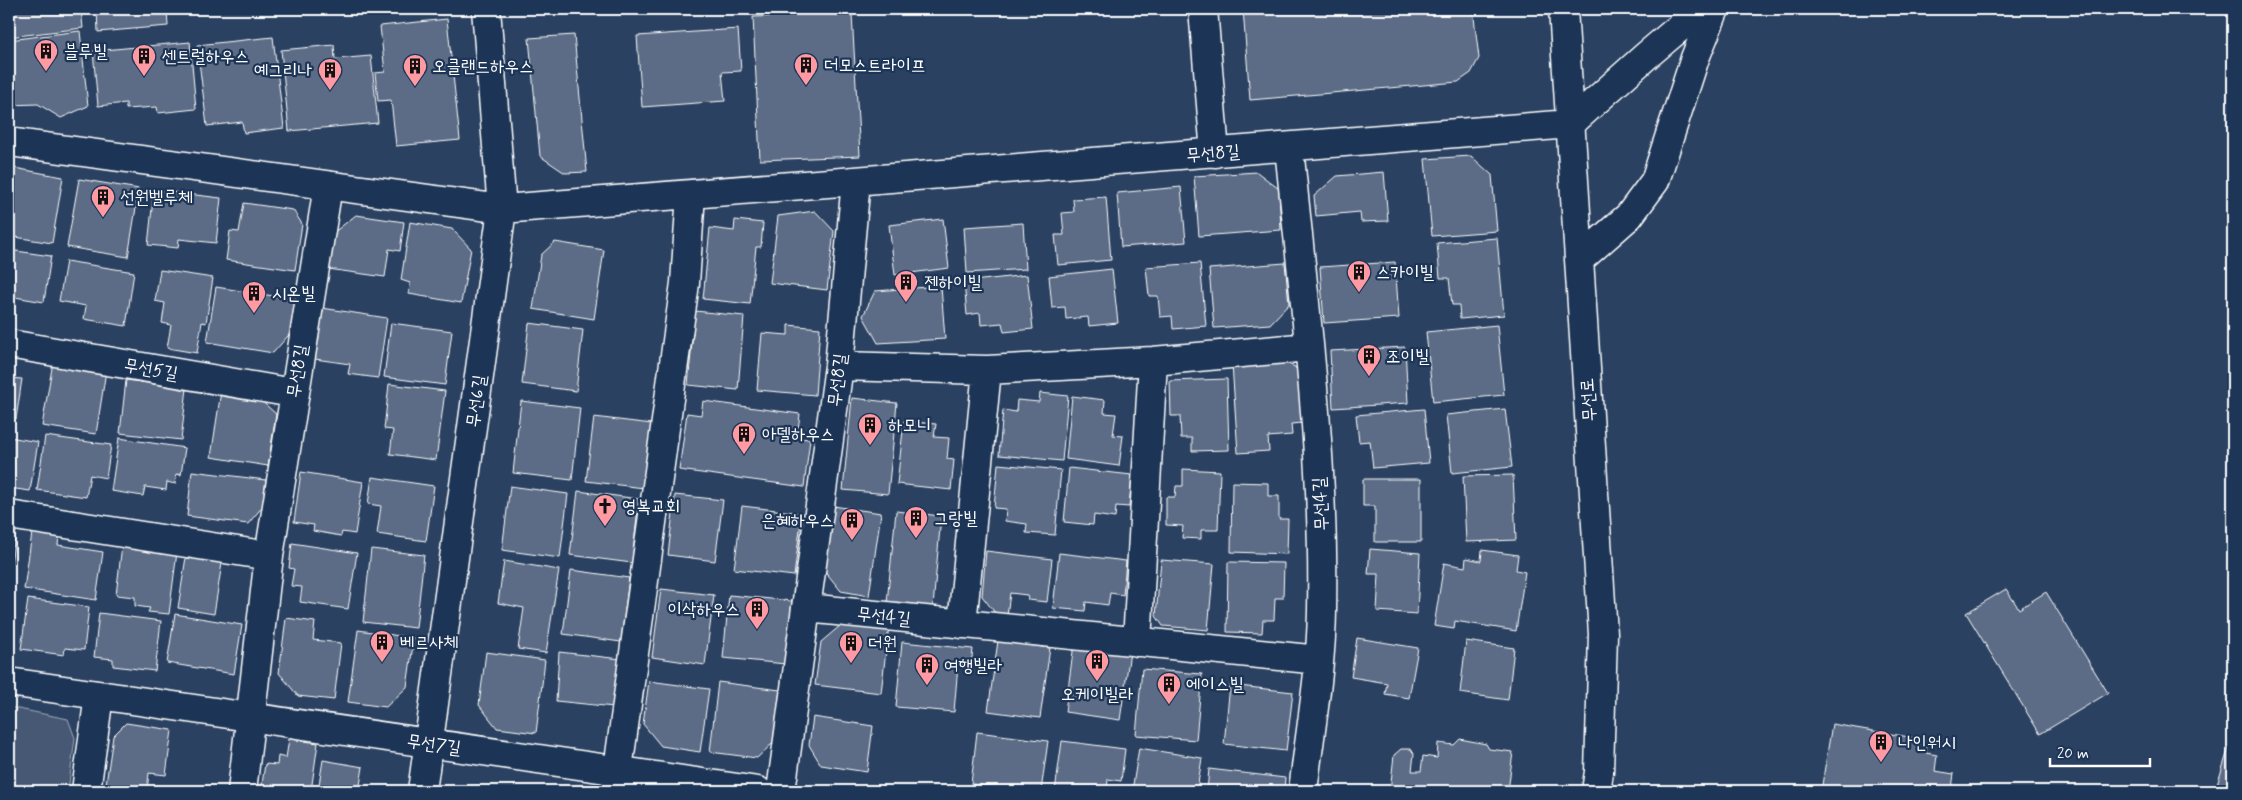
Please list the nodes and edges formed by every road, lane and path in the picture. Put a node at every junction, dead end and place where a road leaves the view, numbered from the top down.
1 (486, 9) edge
2 (1203, 9) edge
3 (1563, 9) edge
4 (1704, 9) edge
5 (1570, 124) junction
6 (9, 142) edge
7 (1289, 147) junction
8 (1215, 153) junction
9 (856, 181) junction
10 (328, 186) junction
11 (691, 194) junction
12 (502, 209) junction
13 (1579, 260) junction
14 (9, 344) edge
15 (1309, 347) junction
16 (1153, 361) junction
17 (839, 366) junction
18 (987, 370) junction
19 (294, 394) junction
20 (9, 514) edge
21 (268, 556) junction
22 (807, 608) junction
23 (962, 624) junction
24 (1138, 642) junction
25 (1319, 660) junction
26 (9, 682) edge
27 (100, 695) junction
28 (251, 717) junction
29 (428, 743) junction
30 (616, 781) edge
31 (86, 791) edge
32 (242, 791) edge
33 (422, 791) edge
34 (758, 791) edge
35 (781, 791) edge
36 (1303, 791) edge
37 (1596, 791) edge

1 - 12 street, 무선6길
2 - 8 street
3 - 5 street, 무선로
4 - 5 street
4 - 13 street
5 - 7 street, 무선8길
5 - 13 street, 무선로
6 - 10 street, 무선8길
7 - 8 street, 무선8길
7 - 15 street, 무선4길
8 - 9 street, 무선8길
9 - 11 street, 무선8길
9 - 17 street, 무선8길
10 - 12 street, 무선8길
10 - 19 street, 무선8길
11 - 12 street, 무선8길
11 - 30 street
12 - 29 street, 무선6길
13 - 37 street, 무선로
14 - 19 street, 무선5길
15 - 16 street
15 - 25 street, 무선4길
16 - 18 street
16 - 24 street
17 - 18 street
17 - 22 street, 무선8길
18 - 23 street
19 - 21 street, 무선8길
20 - 21 street
21 - 28 street
22 - 23 street, 무선4길
22 - 35 street
23 - 24 street, 무선4길
24 - 25 street, 무선4길
25 - 36 street, 무선4길
26 - 27 street, 무선7길
27 - 28 street, 무선7길
27 - 31 street
28 - 29 street, 무선7길
28 - 32 street
29 - 30 street, 무선7길
29 - 33 street, 무선6길
30 - 34 street, 무선7길

